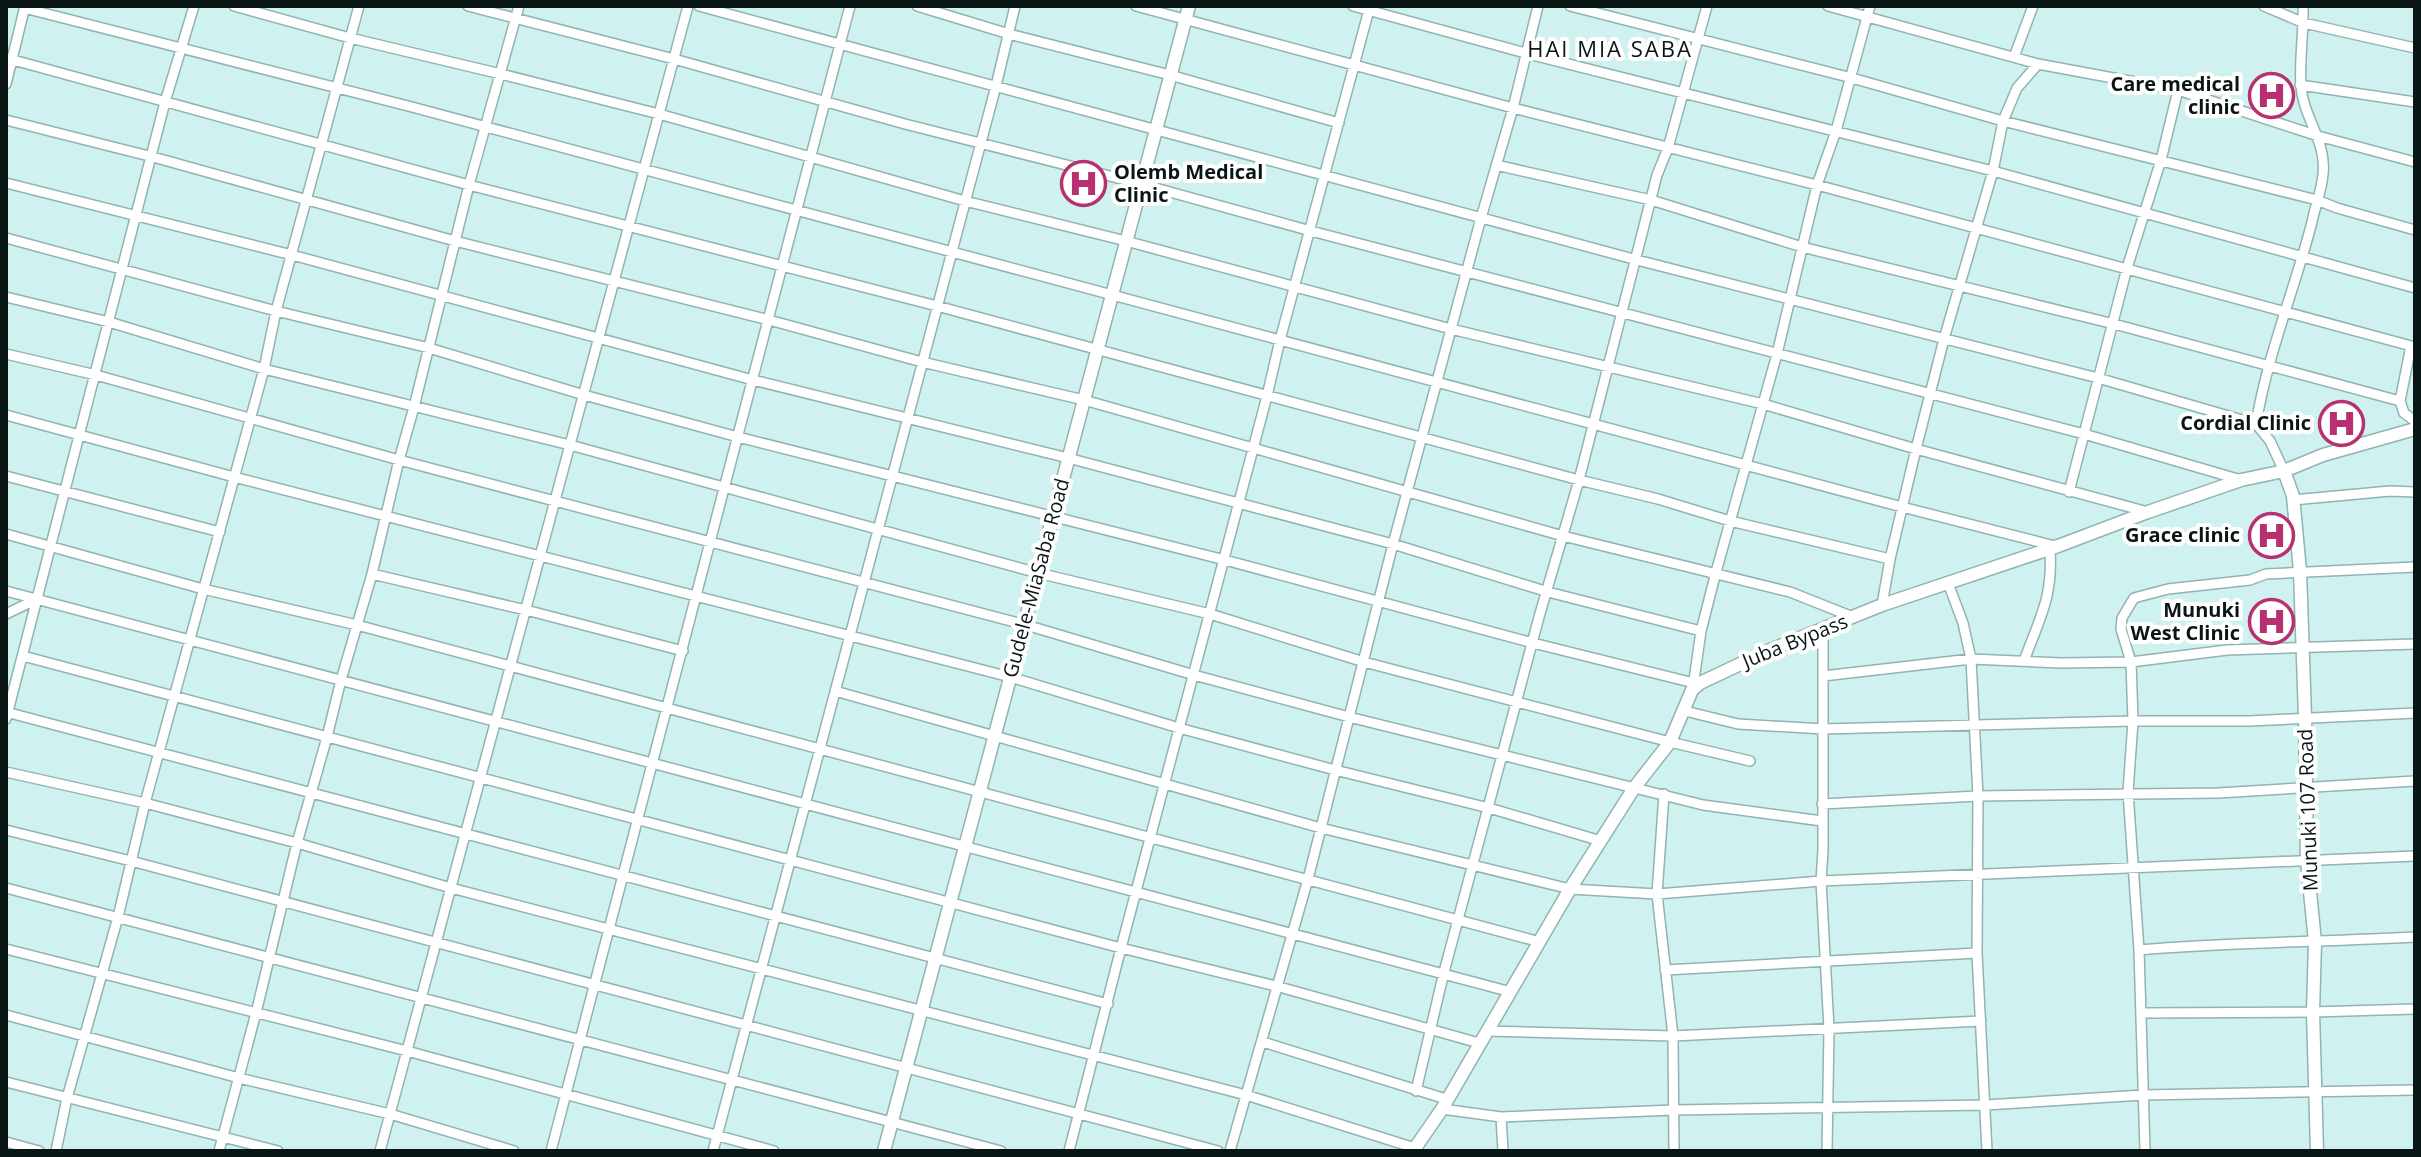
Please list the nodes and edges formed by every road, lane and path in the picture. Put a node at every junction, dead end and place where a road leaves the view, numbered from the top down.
1 (194, 6) edge
2 (234, 6) edge
3 (359, 6) edge
4 (468, 6) edge
5 (519, 6) edge
6 (688, 6) edge
7 (699, 6) edge
8 (850, 6) edge
9 (917, 6) edge
10 (1015, 6) edge
11 (1136, 6) edge
12 (1353, 6) edge
13 (1538, 6) edge
14 (1570, 6) edge
15 (1707, 6) edge
16 (1828, 6) edge
17 (2033, 6) edge
18 (2264, 6) edge
19 (2303, 6) edge
20 (25, 7) edge
21 (1370, 8) edge
22 (1869, 11) edge
23 (1187, 13) edge
24 (515, 19) junction
25 (2304, 23) junction
26 (1009, 34) junction
27 (350, 38) junction
28 (1697, 38) junction
29 (840, 46) junction
30 (182, 48) junction
31 (2415, 48) edge
32 (1525, 53) junction
33 (2014, 57) junction
34 (9, 59) edge
35 (674, 59) junction
36 (2038, 64) junction
37 (1355, 65) junction
38 (501, 74) junction
39 (1170, 75) junction
40 (1852, 78) junction
41 (6, 84) edge
42 (2300, 85) junction
43 (996, 86) junction
44 (337, 88) junction
45 (2178, 90) junction
46 (1683, 92) junction
47 (165, 102) junction
48 (825, 102) junction
49 (2415, 102) edge
50 (1513, 108) junction
51 (659, 114) junction
52 (6, 120) edge
53 (2003, 121) junction
54 (1339, 123) junction
55 (485, 127) junction
56 (1156, 128) junction
57 (1836, 131) junction
58 (2318, 136) junction
59 (980, 143) junction
60 (322, 144) junction
61 (1668, 148) junction
62 (153, 157) junction
63 (811, 157) junction
64 (2161, 160) junction
65 (2415, 162) edge
66 (1496, 165) junction
67 (644, 170) junction
68 (1993, 171) junction
69 (1325, 177) junction
70 (6, 183) edge
71 (1141, 184) junction
72 (469, 185) junction
73 (1817, 185) junction
74 (1651, 200) junction
75 (2317, 200) junction
76 (965, 201) junction
77 (307, 202) junction
78 (797, 211) junction
79 (2144, 214) junction
80 (137, 216) junction
81 (1481, 218) junction
82 (629, 226) junction
83 (1975, 229) junction
84 (2415, 230) edge
85 (1311, 231) junction
86 (6, 238) edge
87 (455, 241) junction
88 (1126, 241) junction
89 (1802, 247) junction
90 (952, 252) junction
91 (292, 255) junction
92 (2302, 259) junction
93 (1637, 260) junction
94 (783, 266) junction
95 (2127, 268) junction
96 (123, 270) junction
97 (1468, 272) junction
98 (615, 281) junction
99 (1959, 285) junction
100 (1296, 287) junction
101 (2415, 288) edge
102 (442, 295) junction
103 (1112, 295) junction
104 (6, 297) edge
105 (1791, 300) junction
106 (937, 306) junction
107 (276, 311) junction
108 (1622, 312) junction
109 (2285, 312) junction
110 (769, 320) junction
111 (109, 322) junction
112 (2114, 324) junction
113 (1451, 329) junction
114 (599, 338) junction
115 (1944, 339) junction
116 (1280, 340) junction
117 (2413, 347) edge
118 (429, 348) junction
119 (1097, 350) junction
120 (6, 354) edge
121 (1777, 354) junction
122 (922, 362) junction
123 (2271, 365) junction
124 (1609, 367) junction
125 (264, 369) junction
126 (96, 375) junction
127 (2098, 378) junction
128 (753, 380) junction
129 (1437, 382) junction
130 (584, 395) junction
131 (1930, 395) junction
132 (1267, 396) junction
133 (1084, 400) junction
134 (2400, 401) junction
135 (1763, 404) junction
136 (414, 407) junction
137 (6, 415) edge
138 (249, 419) junction
139 (907, 420) junction
140 (2415, 421) edge
141 (1593, 424) junction
142 (2256, 424) junction
143 (2415, 429) edge
144 (80, 434) junction
145 (2084, 434) junction
146 (738, 437) junction
147 (1422, 437) junction
148 (570, 445) junction
149 (1254, 448) junction
150 (1916, 449) junction
151 (1068, 458) junction
152 (399, 460) junction
153 (1747, 464) junction
154 (2284, 471) junction
155 (6, 476) edge
156 (234, 477) junction
157 (892, 477) junction
158 (1579, 480) junction
159 (2241, 480) junction
160 (725, 488) junction
161 (66, 492) junction
162 (2069, 492) junction
163 (2415, 492) edge
164 (1408, 494) junction
165 (555, 500) junction
166 (2293, 500) junction
167 (1239, 504) junction
168 (1902, 507) junction
169 (2148, 512) junction
170 (386, 516) junction
171 (1053, 517) junction
172 (1730, 521) junction
173 (878, 529) junction
174 (220, 532) junction
175 (6, 534) edge
176 (1563, 536) junction
177 (711, 543) junction
178 (1393, 544) junction
179 (52, 546) junction
180 (2054, 548) junction
181 (540, 556) junction
182 (1890, 559) junction
183 (1225, 560) junction
184 (2415, 567) edge
185 (2300, 571) junction
186 (1716, 572) junction
187 (1038, 573) junction
188 (372, 574) junction
189 (864, 583) junction
190 (1948, 583) junction
191 (203, 589) junction
192 (6, 591) edge
193 (1548, 592) junction
194 (697, 596) junction
195 (37, 599) junction
196 (1378, 601) junction
197 (1882, 605) junction
198 (526, 610) junction
199 (6, 614) edge
200 (1210, 614) junction
201 (1853, 617) junction
202 (357, 625) junction
203 (1026, 625) junction
204 (1823, 628) junction
205 (1701, 631) junction
206 (850, 635) junction
207 (189, 640) junction
208 (1533, 643) junction
209 (2415, 644) edge
210 (2302, 649) junction
211 (683, 651) junction
212 (23, 656) junction
213 (1971, 659) junction
214 (2024, 661) junction
215 (1364, 662) junction
216 (2131, 662) junction
217 (511, 666) junction
218 (1194, 675) junction
219 (1823, 676) junction
220 (1010, 677) junction
221 (341, 680) junction
222 (1693, 686) junction
223 (835, 691) junction
224 (176, 696) junction
225 (1517, 702) junction
226 (668, 708) junction
227 (1685, 711) junction
228 (2415, 713) edge
229 (7, 714) edge
230 (1349, 717) junction
231 (2305, 717) junction
232 (2133, 721) junction
233 (496, 722) junction
234 (1974, 725) junction
235 (1179, 728) junction
236 (1823, 729) junction
237 (995, 735) junction
238 (327, 737) junction
239 (1670, 742) junction
240 (820, 749) junction
241 (160, 752) junction
242 (1503, 755) junction
243 (1750, 761) dead end
244 (653, 764) junction
245 (1335, 770) junction
246 (6, 772) edge
247 (481, 777) junction
248 (2415, 781) edge
249 (1166, 783) junction
250 (1634, 788) junction
251 (2307, 788) junction
252 (312, 792) junction
253 (980, 792) junction
254 (2128, 792) junction
255 (1664, 794) junction
256 (1978, 796) junction
257 (145, 803) junction
258 (805, 804) junction
259 (1822, 804) junction
260 (1489, 808) junction
261 (639, 820) junction
262 (1822, 821) junction
263 (1321, 828) junction
264 (6, 830) edge
265 (466, 833) junction
266 (1151, 838) junction
267 (1601, 841) junction
268 (297, 843) junction
269 (965, 847) junction
270 (2415, 856) edge
271 (790, 860) junction
272 (131, 861) junction
273 (2307, 861) junction
274 (1474, 865) junction
275 (2133, 870) junction
276 (624, 875) junction
277 (1978, 876) junction
278 (1308, 879) junction
279 (1821, 881) junction
280 (6, 888) edge
281 (451, 888) junction
282 (1570, 889) junction
283 (1137, 893) junction
284 (1657, 894) junction
285 (283, 902) junction
286 (950, 902) junction
287 (776, 915) junction
288 (118, 917) junction
289 (1458, 920) junction
290 (610, 929) junction
291 (1292, 934) junction
292 (2415, 937) edge
293 (1540, 942) junction
294 (2315, 942) junction
295 (436, 943) junction
296 (1121, 948) junction
297 (6, 949) edge
298 (2139, 950) junction
299 (1977, 953) junction
300 (270, 957) junction
301 (935, 958) junction
302 (1825, 962) junction
303 (761, 969) junction
304 (1665, 970) junction
305 (102, 972) junction
306 (1444, 972) junction
307 (596, 985) junction
308 (1276, 986) junction
309 (1511, 992) junction
310 (421, 997) junction
311 (1108, 1004) junction
312 (2415, 1009) edge
313 (921, 1010) junction
314 (2313, 1012) junction
315 (256, 1013) junction
316 (2141, 1013) junction
317 (6, 1015) edge
318 (1981, 1021) junction
319 (746, 1026) junction
320 (1829, 1029) junction
321 (1431, 1030) junction
322 (84, 1036) junction
323 (1673, 1036) junction
324 (1482, 1037) junction
325 (582, 1040) junction
326 (1263, 1042) junction
327 (407, 1051) junction
328 (1094, 1055) junction
329 (906, 1068) junction
330 (239, 1078) junction
331 (732, 1080) junction
332 (6, 1082) edge
333 (2415, 1090) edge
334 (1416, 1091) junction
335 (2316, 1092) junction
336 (1246, 1095) junction
337 (2143, 1095) junction
338 (565, 1096) junction
339 (67, 1098) junction
340 (1444, 1104) junction
341 (1986, 1105) junction
342 (1828, 1106) junction
343 (1674, 1110) junction
344 (390, 1114) junction
345 (1079, 1114) junction
346 (1501, 1117) junction
347 (892, 1122) junction
348 (717, 1135) junction
349 (223, 1136) junction
350 (6, 1142) edge
351 (1414, 1149) edge
352 (39, 1151) edge
353 (56, 1151) edge
354 (219, 1151) edge
355 (278, 1151) edge
356 (380, 1151) edge
357 (514, 1151) edge
358 (551, 1151) edge
359 (713, 1151) edge
360 (774, 1151) edge
361 (884, 1151) edge
362 (1001, 1151) edge
363 (1069, 1151) edge
364 (1218, 1151) edge
365 (1230, 1151) edge
366 (1503, 1151) edge
367 (1674, 1151) edge
368 (1827, 1151) edge
369 (1987, 1151) edge
370 (2145, 1151) edge
371 (2317, 1151) edge

1 - 30 street
2 - 27 street
3 - 27 street
4 - 24 street
5 - 24 street
6 - 35 street
7 - 29 street
8 - 29 street
9 - 26 street
10 - 26 street
11 - 23 street
12 - 21 street
13 - 32 street
14 - 28 street
15 - 28 street
16 - 22 street
17 - 33 street
18 - 25 street
19 - 25 street
20 - 30 street
20 - 34 street
21 - 32 street
21 - 37 street
22 - 33 street
22 - 40 street
23 - 37 street
23 - 39 main road, Gudele-MiaSaba Road
24 - 35 street
24 - 38 street
25 - 31 street
25 - 42 street
26 - 39 street
26 - 43 street
27 - 38 street
27 - 44 street
28 - 40 street
28 - 46 street
29 - 43 street
29 - 48 street
30 - 44 street
30 - 47 street
32 - 46 street
32 - 50 street
33 - 36 street
34 - 41 street
34 - 47 street
35 - 48 street
35 - 51 street
36 - 45 street
36 - 53 street
37 - 50 street
37 - 54 street
38 - 51 street
38 - 55 street
39 - 54 street
39 - 56 main road, Gudele-MiaSaba Road
40 - 53 street
40 - 57 street
42 - 49 street
42 - 58 street
43 - 56 street
43 - 59 street
44 - 55 street
44 - 60 street
45 - 58 street
45 - 64 street
46 - 57 street
46 - 61 street
47 - 60 street
47 - 62 street
48 - 59 street
48 - 63 street
50 - 61 street
50 - 66 street
51 - 63 street
51 - 67 street
52 - 62 street
53 - 64 street
53 - 68 street
54 - 69 street
55 - 67 street
55 - 72 street
56 - 69 street
56 - 71 main road, Gudele-MiaSaba Road
57 - 68 street
57 - 73 street
58 - 65 street
58 - 75 street
59 - 71 street
59 - 76 street
60 - 72 street
60 - 77 street
61 - 73 street
61 - 74 street
62 - 77 street
62 - 80 street
63 - 76 street
63 - 78 street
64 - 75 street
64 - 79 street
66 - 74 street
66 - 81 street
67 - 78 street
67 - 82 street
68 - 79 street
68 - 83 street
69 - 81 street
69 - 85 street
70 - 80 street
71 - 85 street
71 - 88 main road, Gudele-MiaSaba Road
72 - 82 street
72 - 87 street
73 - 83 street
73 - 89 street
74 - 89 street
74 - 93 street
75 - 84 street
75 - 92 street
76 - 88 street
76 - 90 street
77 - 87 street
77 - 91 street
78 - 90 street
78 - 94 street
79 - 92 street
79 - 95 street
80 - 91 street
80 - 96 street
81 - 93 street
81 - 97 street
82 - 94 street
82 - 98 street
83 - 95 street
83 - 99 street
85 - 97 street
85 - 100 street
86 - 96 street
87 - 98 street
87 - 102 street
88 - 100 street
88 - 103 main road, Gudele-MiaSaba Road
89 - 99 street
89 - 105 street
90 - 103 street
90 - 106 street
91 - 102 street
91 - 107 street
92 - 101 street
92 - 109 street
93 - 105 street
93 - 108 street
94 - 106 street
94 - 110 street
95 - 109 street
95 - 112 street
96 - 107 street
96 - 111 street
97 - 108 street
97 - 113 street
98 - 110 street
98 - 114 street
99 - 112 street
99 - 115 street
100 - 113 street
100 - 116 street
102 - 114 street
102 - 118 street
103 - 116 street
103 - 119 main road, Gudele-MiaSaba Road
104 - 111 street
105 - 115 street
105 - 121 street
106 - 119 street
106 - 122 street
107 - 118 street
107 - 125 street
108 - 121 street
108 - 124 street
109 - 117 street
109 - 123 street
110 - 122 street
110 - 128 street
111 - 125 street
111 - 126 street
112 - 123 street
112 - 127 street
113 - 124 street
113 - 129 street
114 - 128 street
114 - 130 street
115 - 127 street
115 - 131 street
116 - 129 street
116 - 132 street
117 - 134 street
118 - 130 street
118 - 136 street
119 - 132 street
119 - 133 main road, Gudele-MiaSaba Road
120 - 126 street
121 - 131 street
121 - 135 street
122 - 133 street
122 - 139 street
123 - 134 street
123 - 142 street
124 - 135 street
124 - 141 street
125 - 136 street
125 - 138 street
126 - 138 street
126 - 144 street
127 - 142 street
127 - 145 street
128 - 139 street
128 - 146 street
129 - 141 street
129 - 147 street
130 - 146 street
130 - 148 street
131 - 145 street
131 - 150 street
132 - 147 street
132 - 149 street
133 - 149 street
133 - 151 main road, Gudele-MiaSaba Road
134 - 140 street
135 - 150 street
135 - 153 street
136 - 148 street
136 - 152 street
137 - 144 street
138 - 152 street
138 - 156 street
139 - 151 street
139 - 157 street
141 - 153 street
141 - 158 street
142 - 154 street
143 - 154 main road, Juba Bypass
144 - 156 street
144 - 161 street
145 - 159 street
145 - 162 street
146 - 157 street
146 - 160 street
147 - 158 street
147 - 164 street
148 - 160 street
148 - 165 street
149 - 164 street
149 - 167 street
150 - 162 street
150 - 168 street
151 - 167 street
151 - 171 main road, Gudele-MiaSaba Road
152 - 165 street
152 - 170 street
153 - 168 street
153 - 172 street
154 - 159 main road, Juba Bypass
154 - 166 main road, Munuki 107 Road
155 - 161 street
156 - 170 street
156 - 174 street
157 - 171 street
157 - 173 street
158 - 172 street
158 - 176 street
159 - 169 main road, Juba Bypass
160 - 173 street
160 - 177 street
161 - 174 street
161 - 179 street
162 - 169 street
163 - 166 street
164 - 176 street
164 - 178 street
165 - 177 street
165 - 181 street
166 - 185 main road, Munuki 107 Road
167 - 178 street
167 - 183 street
168 - 180 street
168 - 182 street
169 - 180 main road, Juba Bypass
170 - 181 street
170 - 188 street
171 - 183 street
171 - 187 main road, Gudele-MiaSaba Road
172 - 182 street
172 - 186 street
173 - 187 street
173 - 189 street
174 - 191 street
175 - 179 street
176 - 186 street
176 - 193 street
177 - 189 street
177 - 194 street
178 - 193 street
178 - 196 street
179 - 191 street
179 - 195 street
180 - 190 main road, Juba Bypass
180 - 214 street
181 - 194 street
181 - 198 street
182 - 197 street
183 - 196 street
183 - 200 street
184 - 185 street
185 - 210 main road, Munuki 107 Road
185 - 216 street
186 - 201 street
186 - 205 street
187 - 200 street
187 - 203 main road, Gudele-MiaSaba Road
188 - 198 street
188 - 202 street
189 - 203 street
189 - 206 street
190 - 197 main road, Juba Bypass
190 - 213 street
191 - 202 street
191 - 207 street
192 - 195 street
193 - 205 street
193 - 208 street
194 - 206 street
194 - 211 street
195 - 199 street
195 - 207 street
195 - 212 street
196 - 208 street
196 - 215 street
197 - 201 main road, Juba Bypass
198 - 211 street
198 - 217 street
200 - 215 street
200 - 218 street
201 - 204 main road, Juba Bypass
202 - 217 street
202 - 221 street
203 - 218 street
203 - 220 main road, Gudele-MiaSaba Road
204 - 219 street
204 - 222 main road, Juba Bypass
205 - 222 street
206 - 220 street
206 - 223 street
207 - 221 street
207 - 224 street
208 - 222 street
208 - 225 street
209 - 210 street
210 - 216 street
210 - 231 main road, Munuki 107 Road
211 - 226 street
212 - 224 street
212 - 229 street
213 - 214 street
213 - 219 street
213 - 234 street
214 - 216 street
215 - 225 street
215 - 230 street
216 - 232 street
217 - 226 street
217 - 233 street
218 - 230 street
218 - 235 street
219 - 236 street
220 - 235 street
220 - 237 main road, Gudele-MiaSaba Road
221 - 233 street
221 - 238 street
222 - 227 main road
223 - 237 street
223 - 240 street
224 - 238 street
224 - 241 street
225 - 239 street
225 - 242 street
226 - 240 street
226 - 244 street
227 - 236 street
227 - 239 main road
228 - 231 street
229 - 241 street
230 - 242 street
230 - 245 street
231 - 232 street
231 - 251 main road, Munuki 107 Road
232 - 234 street
232 - 254 street
233 - 244 street
233 - 247 street
234 - 236 street
234 - 256 street
235 - 245 street
235 - 249 street
236 - 259 street
237 - 249 street
237 - 253 main road, Gudele-MiaSaba Road
238 - 247 street
238 - 252 street
239 - 243 street
239 - 250 main road
240 - 253 street
240 - 258 street
241 - 252 street
241 - 257 street
242 - 250 street
242 - 260 street
244 - 258 street
244 - 261 street
245 - 260 street
245 - 263 street
246 - 257 street
247 - 261 street
247 - 265 street
248 - 251 street
249 - 263 street
249 - 266 street
250 - 255 street
250 - 267 main road
251 - 254 street
251 - 273 main road, Munuki 107 Road
252 - 265 street
252 - 268 street
253 - 266 street
253 - 269 main road, Gudele-MiaSaba Road
254 - 256 street
254 - 275 street
255 - 262 street
255 - 284 street
256 - 259 street
256 - 277 street
257 - 268 street
257 - 272 street
258 - 269 street
258 - 271 street
259 - 262 street
260 - 267 street
260 - 274 street
261 - 271 street
261 - 276 street
262 - 279 street
263 - 274 street
263 - 278 street
264 - 272 street
265 - 276 street
265 - 281 street
266 - 278 street
266 - 283 street
267 - 282 main road
268 - 281 street
268 - 285 street
269 - 283 street
269 - 286 main road, Gudele-MiaSaba Road
270 - 273 street
271 - 286 street
271 - 287 street
272 - 285 street
272 - 288 street
273 - 275 street
273 - 294 main road, Munuki 107 Road
274 - 282 street
274 - 289 street
275 - 277 street
275 - 298 street
276 - 287 street
276 - 290 street
277 - 279 street
277 - 299 street
278 - 289 street
278 - 291 street
279 - 284 street
279 - 302 street
280 - 288 street
281 - 290 street
281 - 295 street
282 - 284 street
282 - 293 main road
283 - 291 street
283 - 296 street
284 - 304 street
285 - 295 street
285 - 300 street
286 - 296 street
286 - 301 main road, Gudele-MiaSaba Road
287 - 301 street
287 - 303 street
288 - 300 street
288 - 305 street
289 - 293 street
289 - 306 street
290 - 303 street
290 - 307 street
291 - 306 street
291 - 308 street
292 - 294 street
293 - 309 main road
294 - 298 street
294 - 314 main road, Munuki 107 Road
295 - 307 street
295 - 310 street
296 - 308 street
296 - 311 street
297 - 305 street
298 - 316 street
299 - 302 street
299 - 318 street
300 - 310 street
300 - 315 street
301 - 311 street
301 - 313 main road, Gudele-MiaSaba Road
302 - 304 street
302 - 320 street
303 - 313 street
303 - 319 street
304 - 323 street
305 - 315 street
305 - 322 street
306 - 309 street
306 - 321 street
307 - 319 street
307 - 325 street
308 - 321 street
308 - 326 street
309 - 324 main road
310 - 325 street
310 - 327 street
311 - 328 street
312 - 314 street
313 - 328 street
313 - 329 main road, Gudele-MiaSaba Road
314 - 316 street
314 - 335 main road, Munuki 107 Road
315 - 327 street
315 - 330 street
316 - 337 street
317 - 322 street
318 - 320 street
318 - 341 street
319 - 329 street
319 - 331 street
320 - 323 street
320 - 342 street
321 - 324 street
321 - 334 street
322 - 330 street
322 - 339 street
323 - 324 street
323 - 343 street
324 - 340 main road
325 - 331 street
325 - 338 street
326 - 334 street
326 - 336 street
327 - 338 street
327 - 344 street
328 - 336 street
328 - 345 street
329 - 345 street
329 - 347 main road, Gudele-MiaSaba Road
330 - 344 street
330 - 349 street
331 - 347 street
331 - 348 street
332 - 339 street
333 - 335 street
334 - 340 street
335 - 337 street
335 - 371 main road, Munuki 107 Road
336 - 351 street
336 - 365 street
337 - 341 street
337 - 370 street
338 - 348 street
338 - 358 street
339 - 349 street
339 - 353 street
340 - 346 street
340 - 351 main road
341 - 342 street
341 - 369 street
342 - 343 street
342 - 368 street
343 - 346 street
343 - 367 street
344 - 356 street
344 - 357 street
345 - 363 street
345 - 364 street
346 - 366 street
347 - 361 main road, Gudele-MiaSaba Road
347 - 362 street
348 - 359 street
348 - 360 street
349 - 354 street
349 - 355 street
350 - 352 street

